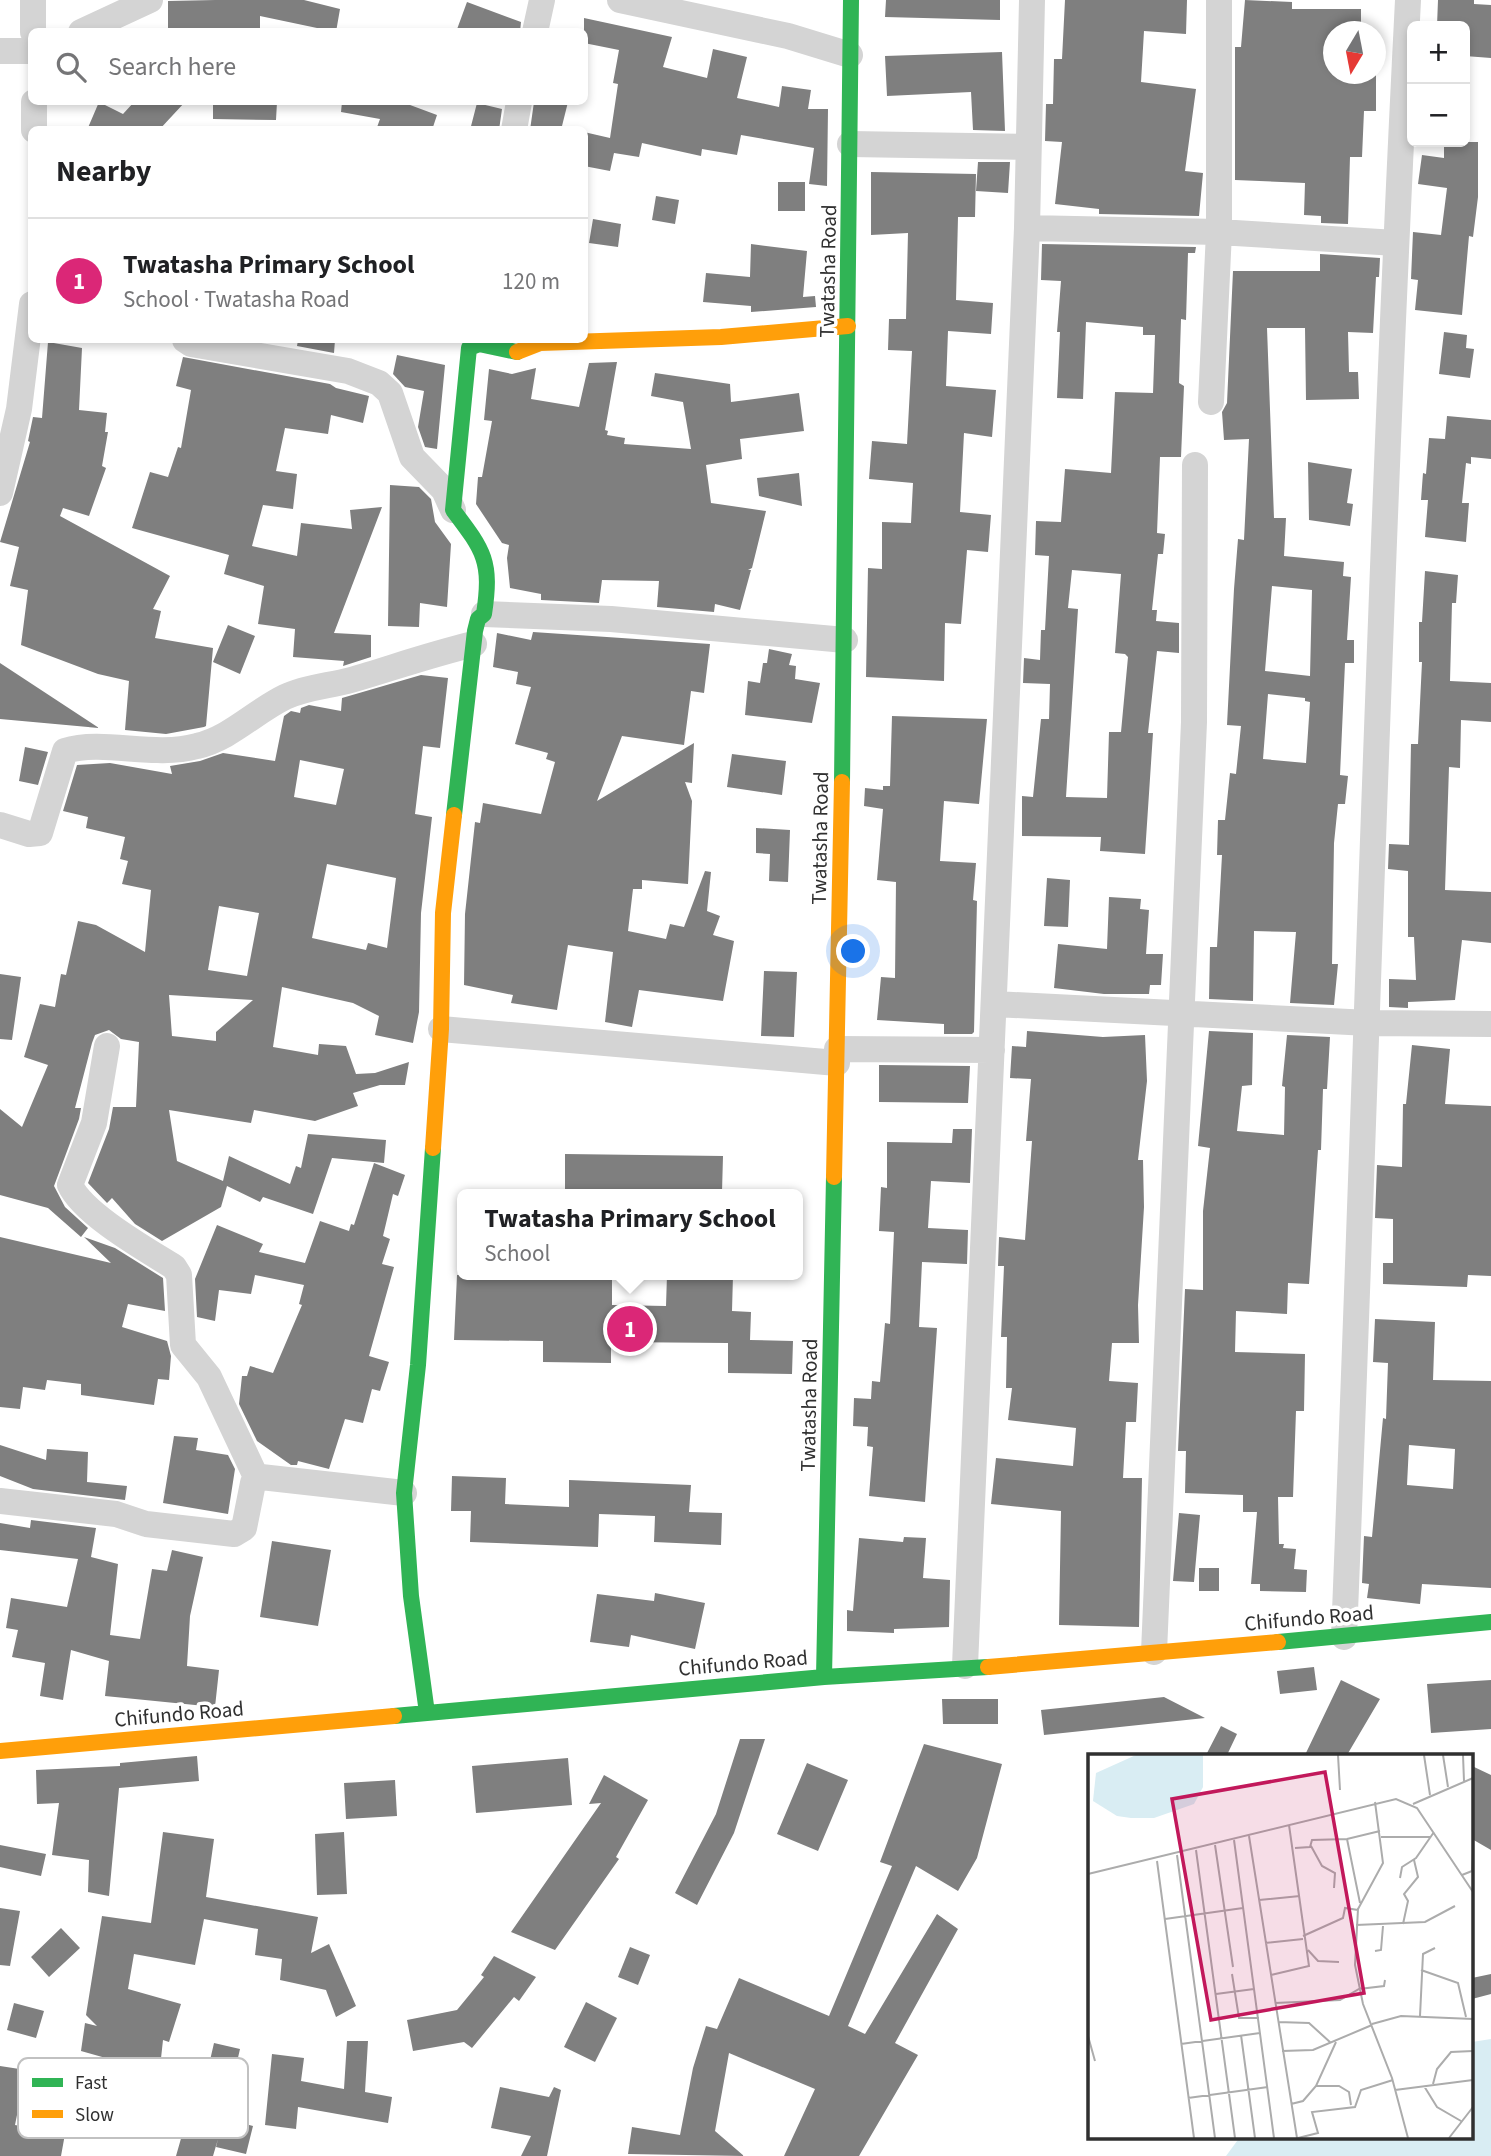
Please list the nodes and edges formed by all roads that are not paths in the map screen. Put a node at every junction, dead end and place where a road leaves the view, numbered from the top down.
1 (33, 0) edge
2 (150, 0) edge
3 (542, 0) edge
4 (620, 0) edge
5 (851, 0) edge
6 (1032, 0) edge
7 (1219, 0) edge
8 (1408, 0) edge
9 (33, 28) edge
10 (90, 28) edge
11 (536, 28) edge
12 (0, 51) edge
13 (28, 51) edge
14 (850, 55) junction
15 (34, 105) edge
16 (518, 105) edge
17 (34, 126) edge
18 (515, 126) edge
19 (850, 144) junction
20 (1028, 148) junction
21 (1027, 228) junction
22 (1219, 232) junction
23 (1396, 243) junction
24 (848, 326) junction
25 (28, 336) edge
26 (588, 341) edge
27 (190, 343) edge
28 (540, 343) edge
29 (1211, 401) dead end
30 (1195, 465) dead end
31 (0, 492) edge
32 (453, 510) junction
33 (484, 614) junction
34 (845, 640) junction
35 (474, 644) junction
36 (0, 825) edge
37 (995, 1004) junction
38 (1181, 1015) junction
39 (1369, 1023) junction
40 (1491, 1024) edge
41 (441, 1029) junction
42 (107, 1046) dead end
43 (992, 1050) junction
44 (837, 1056) junction
45 (257, 1479) junction
46 (404, 1493) junction
47 (0, 1501) edge
48 (1491, 1622) edge
49 (1344, 1637) junction
50 (1154, 1652) junction
51 (965, 1666) junction
52 (824, 1677) junction
53 (427, 1713) junction
54 (0, 1751) edge

1 - 9 street
2 - 10 street
3 - 11 street
4 - 14 street
5 - 14 street, Twatasha Road
6 - 20 street
7 - 22 street
8 - 23 street
12 - 13 street
14 - 19 street, Twatasha Road
15 - 17 street
16 - 18 street
19 - 20 street
19 - 24 street, Twatasha Road
20 - 21 street
21 - 22 street
21 - 37 street
22 - 23 street
22 - 29 street
23 - 39 street
24 - 26 street
24 - 34 street, Twatasha Road
25 - 31 street
27 - 32 street
28 - 32 street
30 - 38 street
32 - 33 street
33 - 34 street
33 - 35 street
34 - 44 street, Twatasha Road
35 - 36 street
35 - 41 street
37 - 38 street
37 - 43 street
38 - 39 street
38 - 50 street
39 - 40 street
39 - 49 street
41 - 44 street
41 - 46 street
42 - 45 street
43 - 44 street
43 - 51 street
44 - 52 street, Twatasha Road
45 - 46 street
45 - 47 street
46 - 53 street
48 - 49 street, Chifundo Road
49 - 50 street, Chifundo Road
50 - 51 street, Chifundo Road
51 - 52 street, Chifundo Road
52 - 53 street, Chifundo Road
53 - 54 street, Chifundo Road

